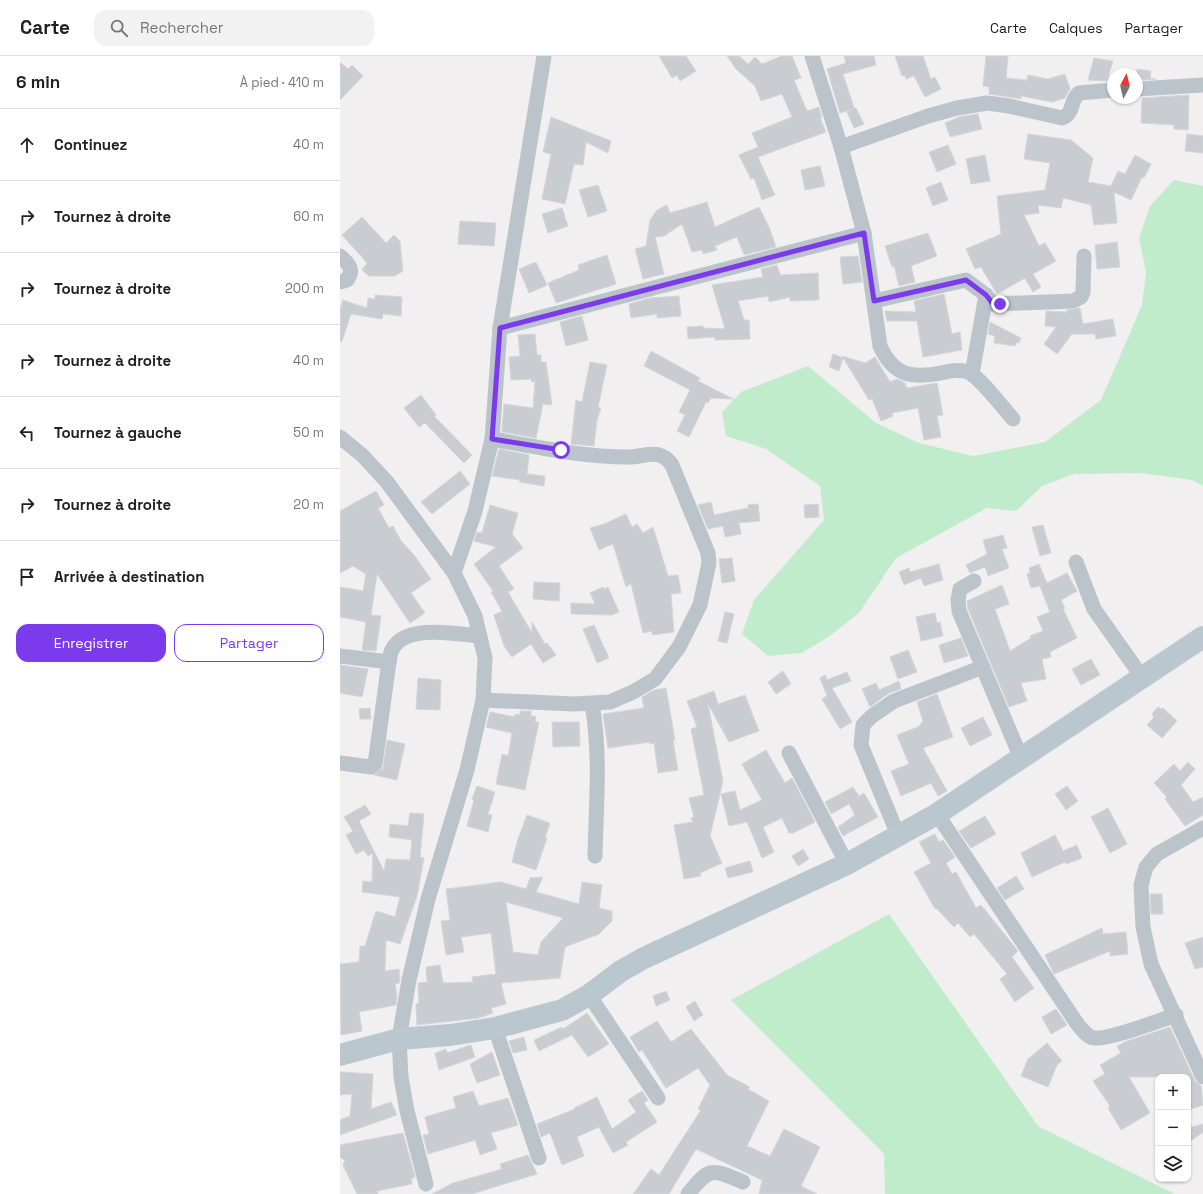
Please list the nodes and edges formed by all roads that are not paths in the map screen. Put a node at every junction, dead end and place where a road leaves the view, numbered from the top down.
1 (544, 56) edge
2 (812, 56) edge
3 (1203, 85) edge
4 (1143, 89) edge
5 (1107, 91) edge
6 (841, 147) junction
7 (864, 233) junction
8 (340, 256) edge
9 (1084, 256) dead end
10 (340, 282) edge
11 (986, 295) junction
12 (874, 301) junction
13 (500, 328) junction
14 (972, 374) junction
15 (1013, 418) dead end
16 (340, 437) edge
17 (492, 439) junction
18 (1076, 562) dead end
19 (454, 573) junction
20 (974, 581) dead end
21 (480, 636) junction
22 (1203, 637) edge
23 (340, 656) edge
24 (389, 662) junction
25 (983, 667) junction
26 (1142, 677) junction
27 (483, 700) junction
28 (592, 704) junction
29 (789, 753) dead end
30 (1021, 758) junction
31 (340, 763) edge
32 (937, 814) junction
33 (1203, 828) edge
34 (898, 835) junction
35 (595, 856) dead end
36 (847, 864) junction
37 (590, 995) junction
38 (1176, 1015) junction
39 (496, 1028) junction
40 (399, 1039) junction
41 (340, 1055) edge
42 (1203, 1077) edge
43 (658, 1098) dead end
44 (539, 1158) dead end
45 (743, 1182) dead end
46 (426, 1184) dead end
47 (688, 1194) edge

1 - 13 street
2 - 6 street
3 - 4 street
5 - 6 street
6 - 7 street
7 - 12 street
7 - 13 street
8 - 10 street
9 - 11 street
11 - 12 street
11 - 14 street
12 - 14 street
13 - 17 street
14 - 15 street
16 - 19 street
17 - 19 street
17 - 28 street
18 - 26 street
19 - 21 street
20 - 25 street
21 - 24 street
21 - 27 street
22 - 26 street
23 - 24 street
24 - 31 street
25 - 30 street
25 - 34 street
26 - 30 street
27 - 28 street
27 - 40 street
28 - 35 street
29 - 36 street
30 - 32 street
32 - 34 street
32 - 38 street
33 - 38 street
34 - 36 street
36 - 37 street
37 - 39 street
37 - 43 street
38 - 42 street
39 - 40 street
39 - 44 street
40 - 41 street
40 - 46 street
45 - 47 street

